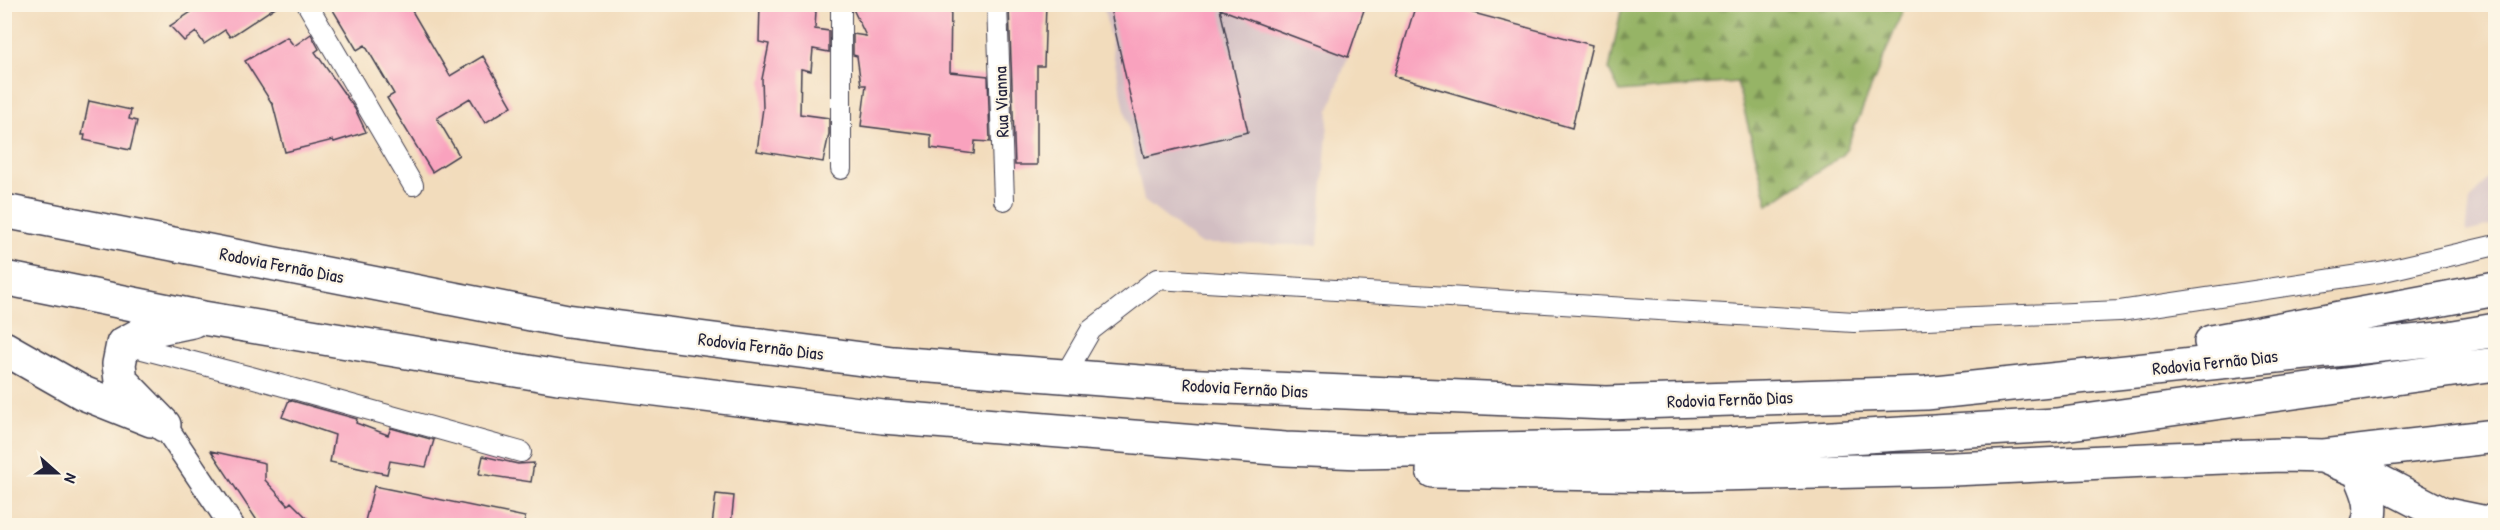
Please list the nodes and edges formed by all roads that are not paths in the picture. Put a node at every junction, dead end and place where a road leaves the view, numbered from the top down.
1 (841, 4) edge
2 (998, 4) edge
3 (311, 6) edge
4 (841, 169) dead end
5 (413, 185) dead end
6 (1004, 200) dead end
7 (4, 211) edge
8 (2496, 245) edge
9 (4, 278) edge
10 (2496, 289) edge
11 (203, 318) junction
12 (2496, 330) edge
13 (123, 344) junction
14 (4, 348) edge
15 (2496, 363) edge
16 (1065, 375) junction
17 (1905, 393) junction
18 (164, 425) junction
19 (2496, 436) edge
20 (1362, 452) junction
21 (521, 453) dead end
22 (2324, 456) junction
23 (2359, 471) junction
24 (232, 525) edge
25 (2367, 525) edge
26 (2496, 525) edge

1 - 4 street
2 - 6 street, Rua Vianna
3 - 5 street
7 - 16 highway, Rodovia Fernão Dias
8 - 16 street
9 - 11 highway
10 - 17 highway
11 - 13 highway
11 - 20 highway
12 - 17 highway, Rodovia Fernão Dias
13 - 18 highway
13 - 21 street
14 - 18 highway
15 - 20 highway
16 - 17 highway, Rodovia Fernão Dias
18 - 24 street
19 - 22 highway
20 - 22 highway
22 - 23 highway
23 - 25 highway
23 - 26 highway

